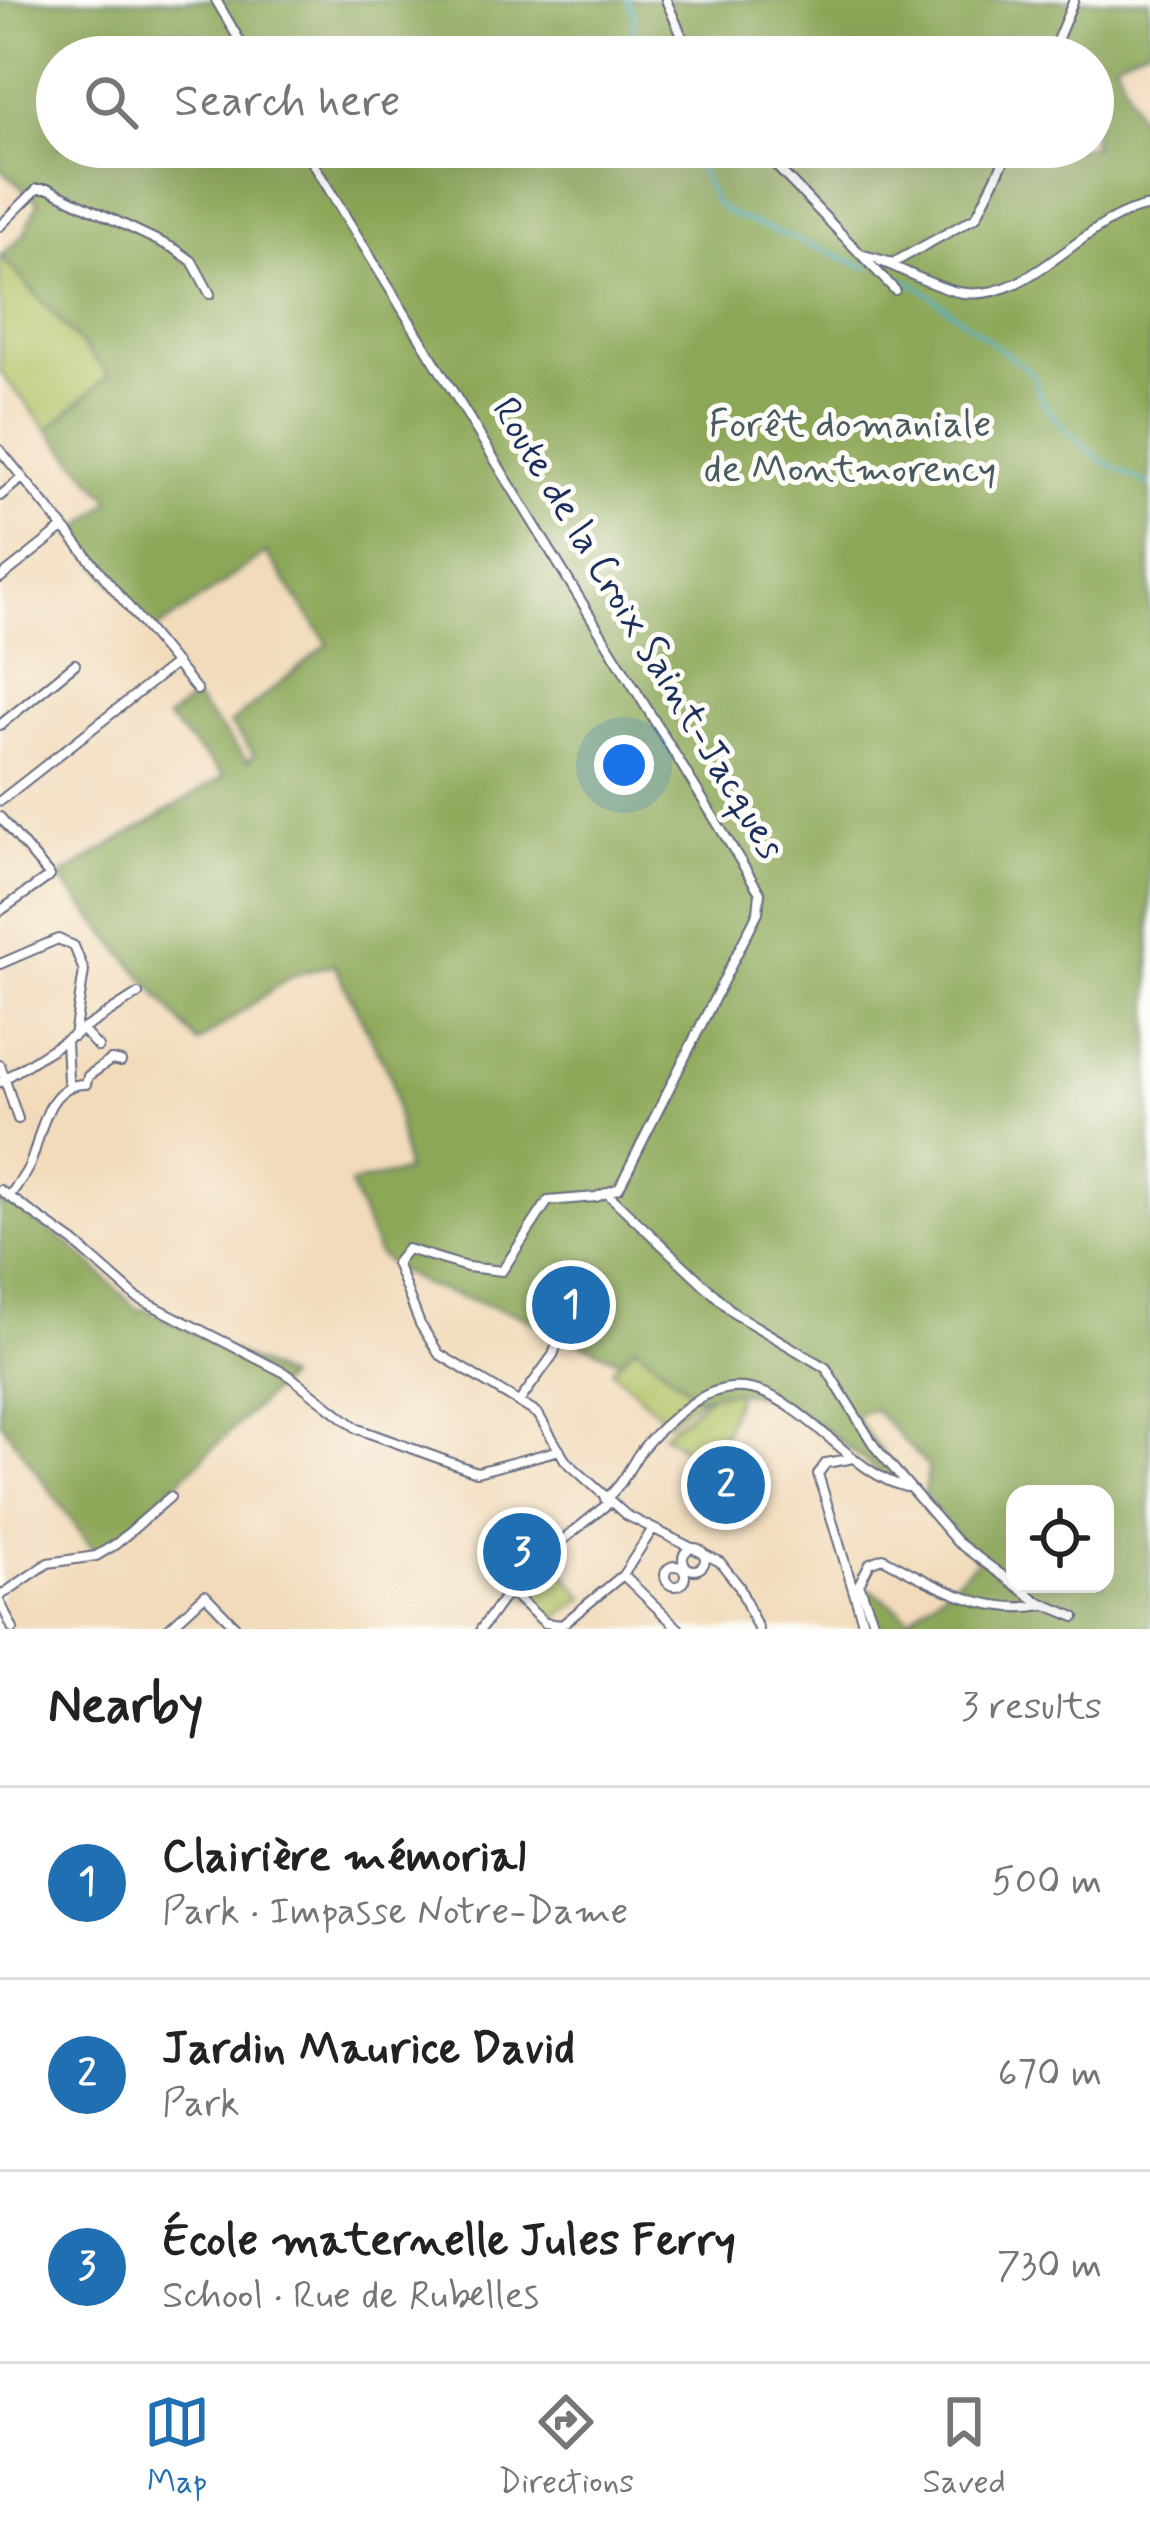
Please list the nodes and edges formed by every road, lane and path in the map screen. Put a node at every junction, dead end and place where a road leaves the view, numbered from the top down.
1 (216, 0) edge
2 (666, 0) edge
3 (1074, 0) edge
4 (237, 36) edge
5 (682, 36) edge
6 (1059, 36) edge
7 (316, 168) edge
8 (778, 168) edge
9 (1000, 168) edge
10 (1150, 206) edge
11 (0, 226) edge
12 (860, 254) junction
13 (880, 261) junction
14 (895, 290) dead end
15 (210, 294) dead end
16 (0, 450) edge
17 (22, 477) junction
18 (0, 496) edge
19 (63, 527) junction
20 (0, 578) edge
21 (75, 664) dead end
22 (176, 664) junction
23 (197, 690) dead end
24 (0, 725) edge
25 (0, 801) edge
26 (0, 817) edge
27 (0, 911) edge
28 (0, 964) edge
29 (138, 994) dead end
30 (74, 1036) junction
31 (98, 1047) dead end
32 (121, 1061) dead end
33 (0, 1065) edge
34 (3, 1080) edge
35 (68, 1080) dead end
36 (18, 1119) dead end
37 (4, 1193) edge
38 (608, 1195) junction
39 (571, 1307) dead end
40 (519, 1402) junction
41 (560, 1450) junction
42 (849, 1459) junction
43 (908, 1487) junction
44 (170, 1497) dead end
45 (608, 1500) junction
46 (652, 1530) junction
47 (623, 1575) junction
48 (511, 1592) junction
49 (0, 1599) edge
50 (1045, 1605) junction
51 (1075, 1617) dead end
52 (11, 1628) edge
53 (168, 1629) edge
54 (238, 1629) edge
55 (481, 1629) edge
56 (680, 1629) edge
57 (758, 1629) edge
58 (865, 1629) edge
59 (876, 1629) edge

1 - 4 street
2 - 5 street
3 - 6 street
7 - 38 street, Route de la Croix Saint-Jacques
8 - 12 street
9 - 13 street
10 - 13 street
11 - 15 street
12 - 13 street
12 - 14 street
16 - 17 street
17 - 18 street
17 - 19 street
19 - 20 street
19 - 22 street
21 - 24 street
22 - 23 street
22 - 25 street
26 - 27 street
28 - 30 street
29 - 30 street
30 - 31 street
30 - 34 street
30 - 35 street
32 - 37 street
33 - 34 street
34 - 36 street
37 - 41 street
38 - 40 street
38 - 43 street
39 - 40 street
40 - 41 street
41 - 45 street
42 - 43 street
42 - 45 street
42 - 58 street
43 - 50 street
44 - 49 street
45 - 46 street
45 - 48 street
46 - 47 street
46 - 57 street
47 - 48 street
47 - 56 street
48 - 55 street
49 - 52 street
50 - 51 street
50 - 59 street
53 - 54 street

